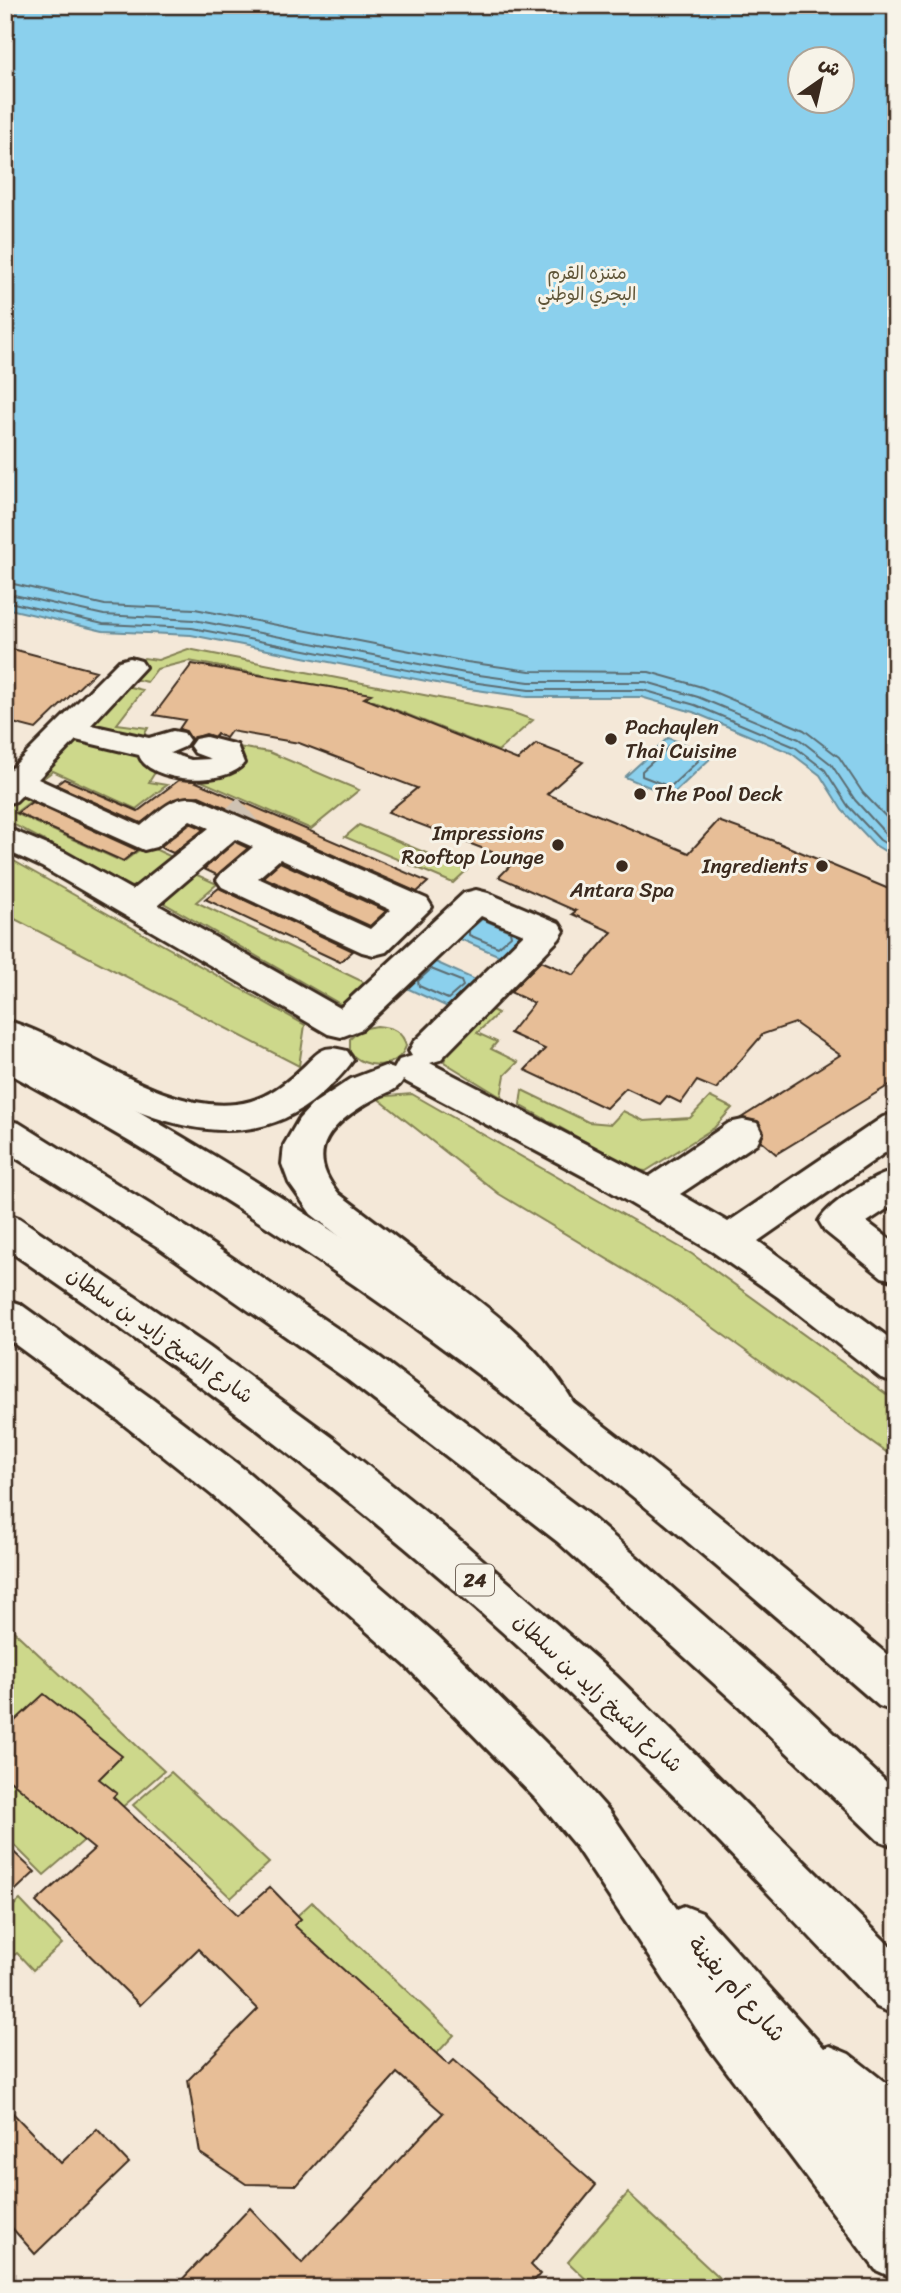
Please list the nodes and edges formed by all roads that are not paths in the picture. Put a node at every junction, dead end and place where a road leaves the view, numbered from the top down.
1 (130, 667) dead end
2 (68, 729) junction
3 (206, 746) dead end
4 (11, 788) edge
5 (224, 832) tunnel mouth
6 (5, 837) edge
7 (276, 845) junction
8 (135, 906) junction
9 (394, 926) junction
10 (431, 943) junction
11 (345, 1022) junction
12 (5, 1032) edge
13 (408, 1047) junction
14 (5, 1055) edge
15 (334, 1060) junction
16 (896, 1126) edge
17 (5, 1133) edge
18 (743, 1133) dead end
19 (896, 1184) edge
20 (649, 1196) junction
21 (5, 1228) edge
22 (728, 1242) junction
23 (896, 1266) edge
24 (5, 1314) edge
25 (896, 1366) edge
26 (556, 1410) junction
27 (896, 1692) edge
28 (896, 1824) edge
29 (592, 1828) junction
30 (896, 1989) edge
31 (890, 2152) edge
32 (896, 2250) edge

1 - 2 main road
2 - 3 main road
2 - 4 main road
4 - 7 main road
5 - 8 main road
6 - 8 main road
7 - 9 main road
7 - 9 main road
8 - 11 main road
9 - 10 main road
10 - 11 main road
10 - 13 main road
11 - 13 main road
11 - 15 main road
12 - 15 main road
13 - 15 main road
13 - 20 main road
13 - 26 main road
14 - 26 main road
16 - 22 main road
17 - 28 main road
18 - 20 main road
19 - 23 main road
20 - 22 main road
21 - 30 main road, شارع الشيخ زايد بن سلطان / 24
22 - 25 main road
24 - 29 main road
26 - 27 main road
29 - 31 main road, شارع أم يفينة
29 - 32 main road

